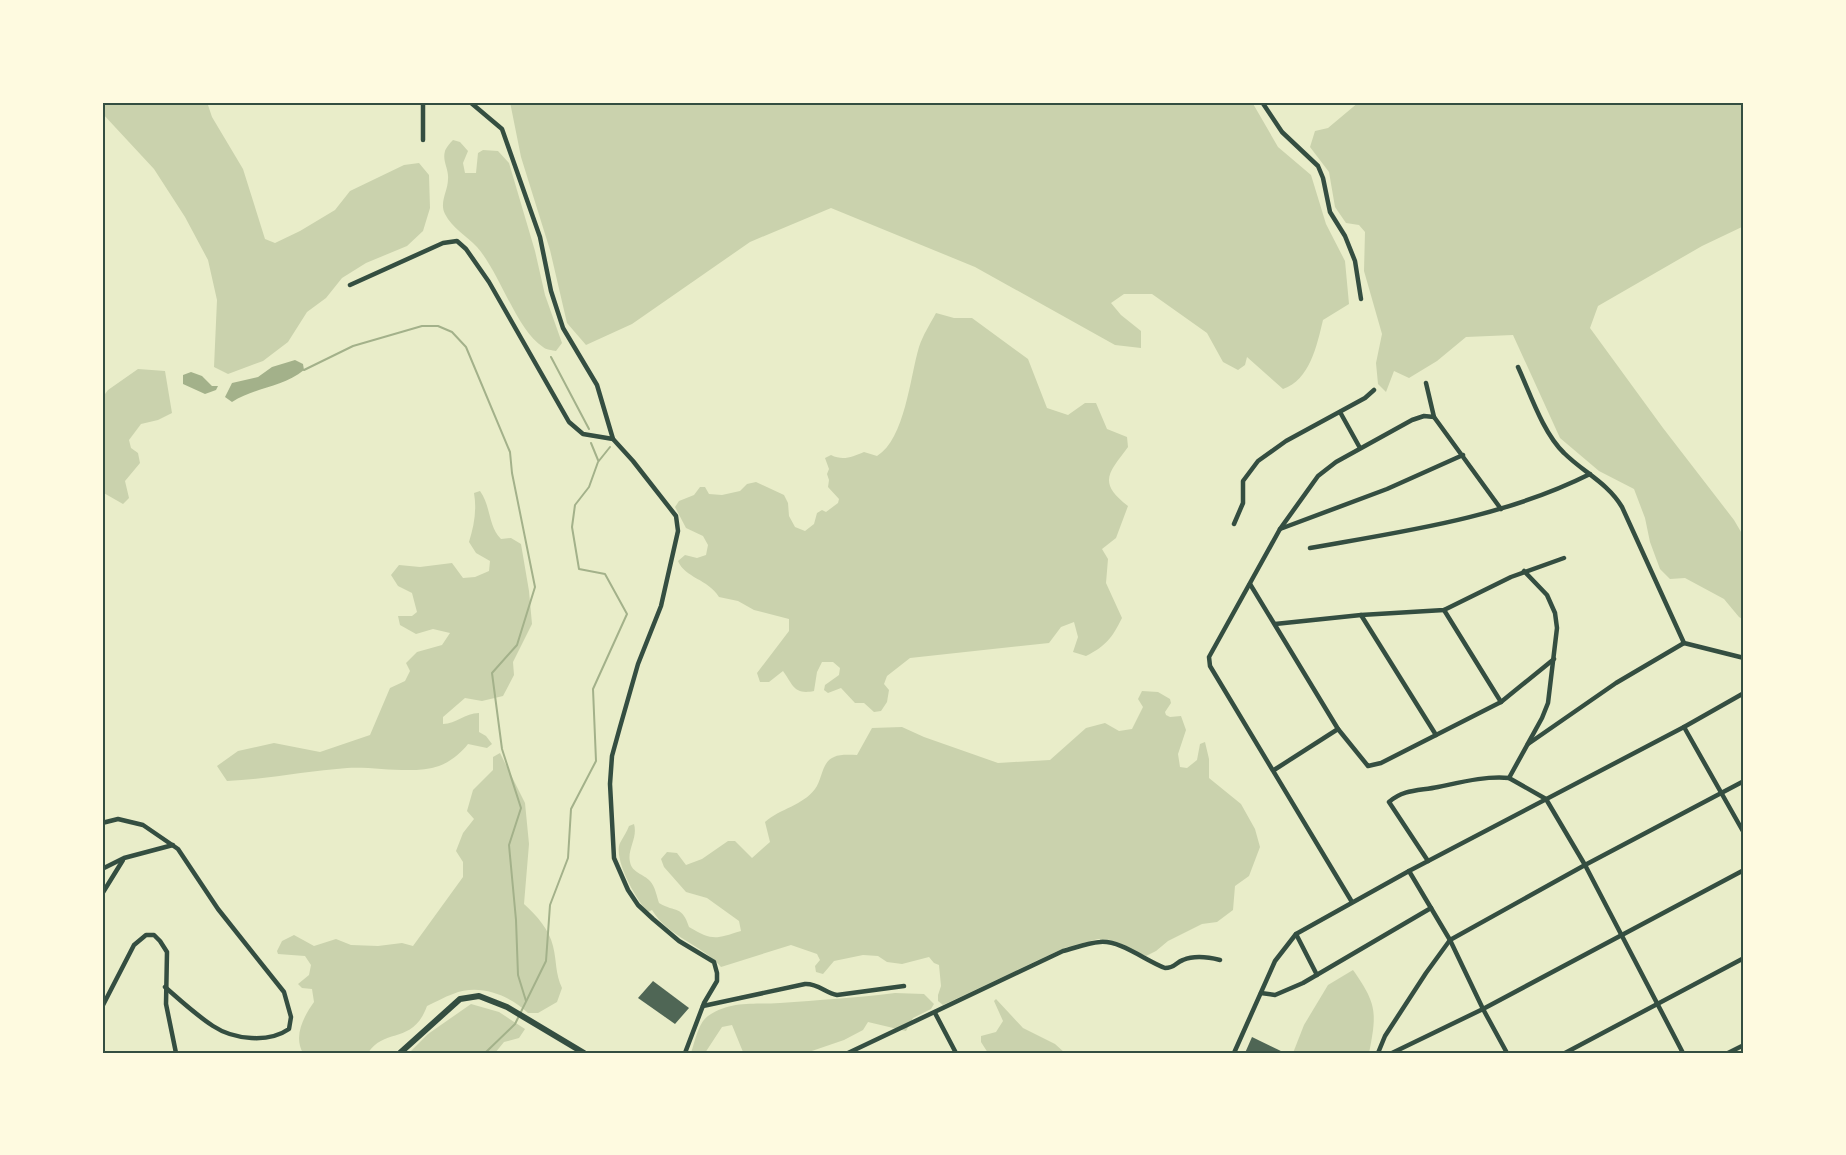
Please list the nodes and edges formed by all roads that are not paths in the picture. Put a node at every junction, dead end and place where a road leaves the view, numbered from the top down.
1 (423, 102) edge
2 (470, 102) edge
3 (1262, 102) edge
4 (423, 140) dead end
5 (350, 285) dead end
6 (1361, 299) dead end
7 (1518, 367) dead end
8 (1426, 383) dead end
9 (1374, 390) dead end
10 (1340, 412) junction
11 (1434, 417) junction
12 (613, 439) junction
13 (1360, 448) junction
14 (1463, 455) junction
15 (1590, 474) junction
16 (1501, 509) junction
17 (1234, 524) dead end
18 (1280, 529) junction
19 (1310, 548) dead end
20 (1564, 558) dead end
21 (1524, 571) junction
22 (1250, 584) junction
23 (1444, 610) junction
24 (1361, 615) junction
25 (1275, 624) junction
26 (1684, 643) junction
27 (1744, 658) edge
28 (1554, 659) junction
29 (1744, 693) edge
30 (1501, 702) junction
31 (1684, 727) junction
32 (1338, 729) junction
33 (1437, 735) junction
34 (1525, 747) junction
35 (1274, 770) junction
36 (1509, 778) junction
37 (1744, 781) edge
38 (1722, 793) junction
39 (1546, 799) junction
40 (102, 823) edge
41 (1744, 833) edge
42 (173, 845) junction
43 (124, 858) junction
44 (1428, 861) junction
45 (1584, 865) junction
46 (102, 869) edge
47 (1744, 870) edge
48 (1409, 871) junction
49 (102, 894) edge
50 (1352, 902) junction
51 (1431, 908) junction
52 (1296, 934) junction
53 (1621, 935) junction
54 (1450, 940) junction
55 (1744, 958) edge
56 (1220, 960) dead end
57 (1317, 975) junction
58 (904, 986) dead end
59 (165, 987) junction
60 (1261, 993) junction
61 (1658, 1004) junction
62 (703, 1006) junction
63 (102, 1007) edge
64 (1483, 1009) junction
65 (935, 1013) junction
66 (1744, 1045) edge
67 (176, 1053) edge
68 (399, 1053) edge
69 (584, 1053) edge
70 (685, 1053) edge
71 (848, 1053) edge
72 (956, 1053) edge
73 (1234, 1053) edge
74 (1378, 1053) edge
75 (1392, 1053) edge
76 (1507, 1053) edge
77 (1565, 1053) edge
78 (1683, 1053) edge
79 (1728, 1053) edge

1 - 4 street
2 - 12 street
3 - 6 street
5 - 12 street
7 - 15 street
8 - 11 street
9 - 10 street
10 - 13 street
10 - 17 street
11 - 13 street
11 - 14 street
12 - 62 street
13 - 18 street
14 - 16 street
14 - 18 street
15 - 16 street
15 - 26 street
16 - 19 street
18 - 22 street
20 - 21 street
21 - 23 street
21 - 28 street
22 - 25 street
22 - 35 street
23 - 24 street
23 - 30 street
24 - 25 street
24 - 33 street
25 - 32 street
26 - 27 street
26 - 34 street
28 - 30 street
28 - 34 street
29 - 31 street
30 - 33 street
31 - 38 street
31 - 39 street
32 - 33 street
32 - 35 street
34 - 36 street
35 - 50 street
36 - 39 street
36 - 44 street
37 - 38 street
38 - 41 street
38 - 45 street
39 - 44 street
39 - 45 street
40 - 42 street
42 - 43 street
42 - 59 street
43 - 46 street
43 - 49 street
44 - 48 street
45 - 53 street
45 - 54 street
47 - 53 street
48 - 50 street
48 - 51 street
50 - 52 street
51 - 54 street
51 - 57 street
52 - 57 street
52 - 60 street
53 - 61 street
53 - 64 street
54 - 64 street
54 - 74 street
55 - 61 street
56 - 65 street
57 - 60 street
58 - 62 street
59 - 63 street
59 - 67 street
60 - 73 street
61 - 77 street
61 - 78 street
62 - 70 street
64 - 75 street
64 - 76 street
65 - 71 street
65 - 72 street
66 - 79 street
68 - 69 street

